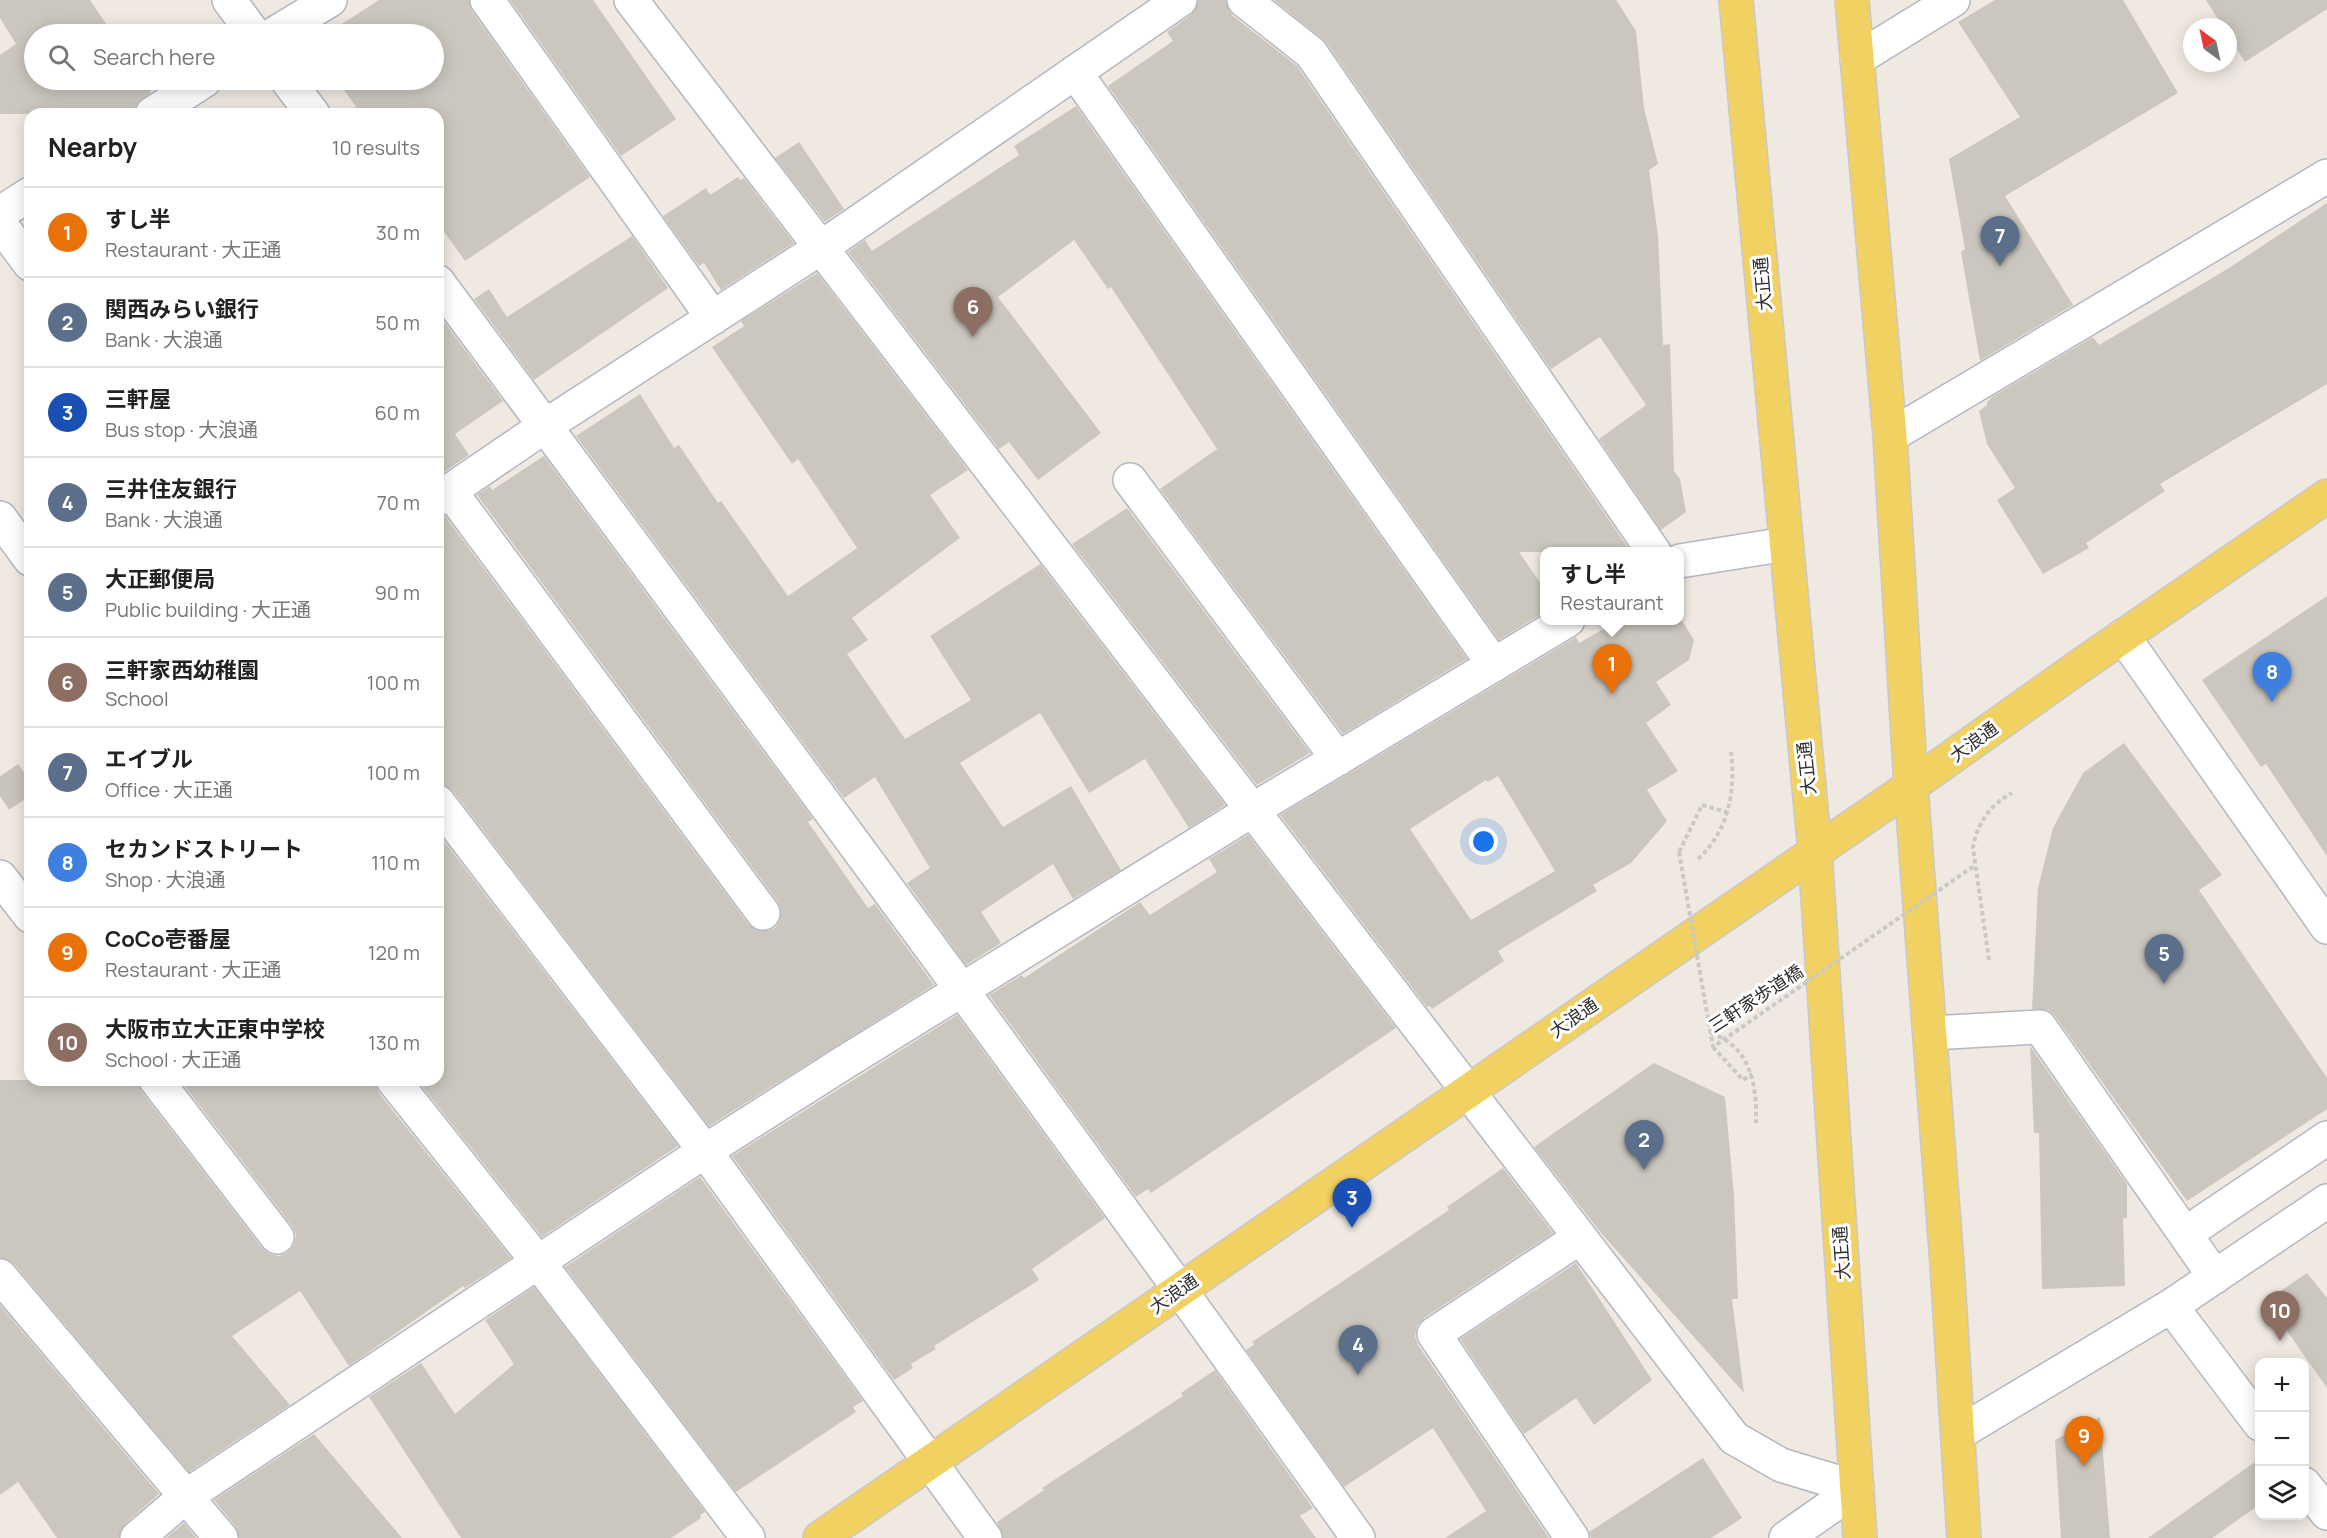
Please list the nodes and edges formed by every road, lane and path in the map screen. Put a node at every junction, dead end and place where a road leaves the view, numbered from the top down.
1 (229, 0) edge
2 (330, 0) edge
3 (487, 0) edge
4 (631, 0) edge
5 (1179, 0) edge
6 (1244, 0) edge
7 (1737, 0) edge
8 (1852, 0) edge
9 (1953, 0) edge
10 (247, 24) edge
11 (290, 24) edge
12 (1857, 59) junction
13 (1074, 72) junction
14 (189, 90) edge
15 (295, 90) edge
16 (161, 108) edge
17 (308, 108) edge
18 (2327, 176) edge
19 (24, 198) edge
20 (0, 213) edge
21 (0, 224) edge
22 (822, 247) junction
23 (24, 256) edge
24 (444, 290) edge
25 (713, 318) junction
26 (545, 426) junction
27 (1890, 436) junction
28 (1130, 480) dead end
29 (444, 495) edge
30 (2327, 496) edge
31 (0, 518) edge
32 (1786, 543) junction
33 (1651, 547) edge
34 (24, 552) edge
35 (1684, 560) edge
36 (1561, 625) edge
37 (2123, 636) junction
38 (1494, 665) junction
39 (1731, 752) dead end
40 (1338, 759) junction
41 (1911, 786) junction
42 (2012, 793) dead end
43 (444, 810) edge
44 (1251, 811) junction
45 (1727, 812) junction
46 (1815, 852) junction
47 (1698, 860) dead end
48 (1974, 866) junction
49 (0, 877) edge
50 (24, 908) edge
51 (763, 913) dead end
52 (2327, 927) edge
53 (1989, 960) dead end
54 (961, 988) junction
55 (1711, 1033) dead end
56 (1930, 1033) junction
57 (1713, 1047) junction
58 (1752, 1074) junction
59 (161, 1086) edge
60 (398, 1086) edge
61 (1466, 1092) junction
62 (1756, 1123) dead end
63 (2327, 1138) edge
64 (705, 1151) junction
65 (2327, 1201) edge
66 (2185, 1234) junction
67 (277, 1237) dead end
68 (1579, 1238) junction
69 (538, 1262) junction
70 (0, 1276) edge
71 (2215, 1276) junction
72 (1181, 1289) junction
73 (2171, 1306) junction
74 (2255, 1419) edge
75 (1959, 1433) junction
76 (929, 1463) junction
77 (1857, 1488) junction
78 (2309, 1491) edge
79 (185, 1497) junction
80 (2327, 1514) edge
81 (137, 1538) edge
82 (221, 1538) edge
83 (748, 1538) edge
84 (820, 1538) edge
85 (985, 1538) edge
86 (1358, 1538) edge
87 (1572, 1538) edge
88 (1786, 1538) edge
89 (1860, 1538) edge
90 (1964, 1538) edge

1 - 10 street
2 - 11 street
3 - 25 street
4 - 22 street
5 - 13 street
6 - 33 street
7 - 32 main road, 大正通
8 - 12 main road
9 - 12 street
12 - 27 main road
13 - 22 street
13 - 38 street
14 - 16 street
15 - 17 street
18 - 27 street
19 - 20 street
21 - 23 street
22 - 25 street
22 - 44 street
24 - 26 street
25 - 26 street
26 - 29 street
26 - 54 street
27 - 41 main road
28 - 40 street
29 - 51 street
30 - 37 main road, 大浪通
31 - 34 street
32 - 35 street
32 - 46 main road, 大正通
36 - 38 street
37 - 41 main road, 大浪通
37 - 52 street
38 - 40 street
39 - 45 path
40 - 44 street
41 - 46 main road, 大浪通
41 - 56 main road
42 - 48 path
43 - 64 street
44 - 54 street
44 - 61 street
45 - 47 path
45 - 57 path, 三軒家歩道橋, bridge
46 - 61 main road, 大浪通
46 - 77 main road, 大正通
48 - 53 path
48 - 57 path, 三軒家歩道橋, bridge
49 - 50 street
54 - 64 street
54 - 72 street
55 - 58 path, bridge
56 - 66 street
56 - 75 main road
57 - 58 path
58 - 62 path
59 - 67 street
60 - 69 street
61 - 68 street
61 - 72 main road, 大浪通
63 - 66 street
64 - 69 street
64 - 76 street
65 - 71 street
66 - 71 street
68 - 77 street
68 - 87 street
69 - 79 street
69 - 83 street
70 - 79 street
71 - 73 street
72 - 76 main road, 大浪通
72 - 86 street
73 - 74 street
73 - 75 street
75 - 90 main road
76 - 84 main road, 大浪通
76 - 85 street
77 - 88 street
77 - 89 main road, 大正通
78 - 80 street
79 - 81 street
79 - 82 street

